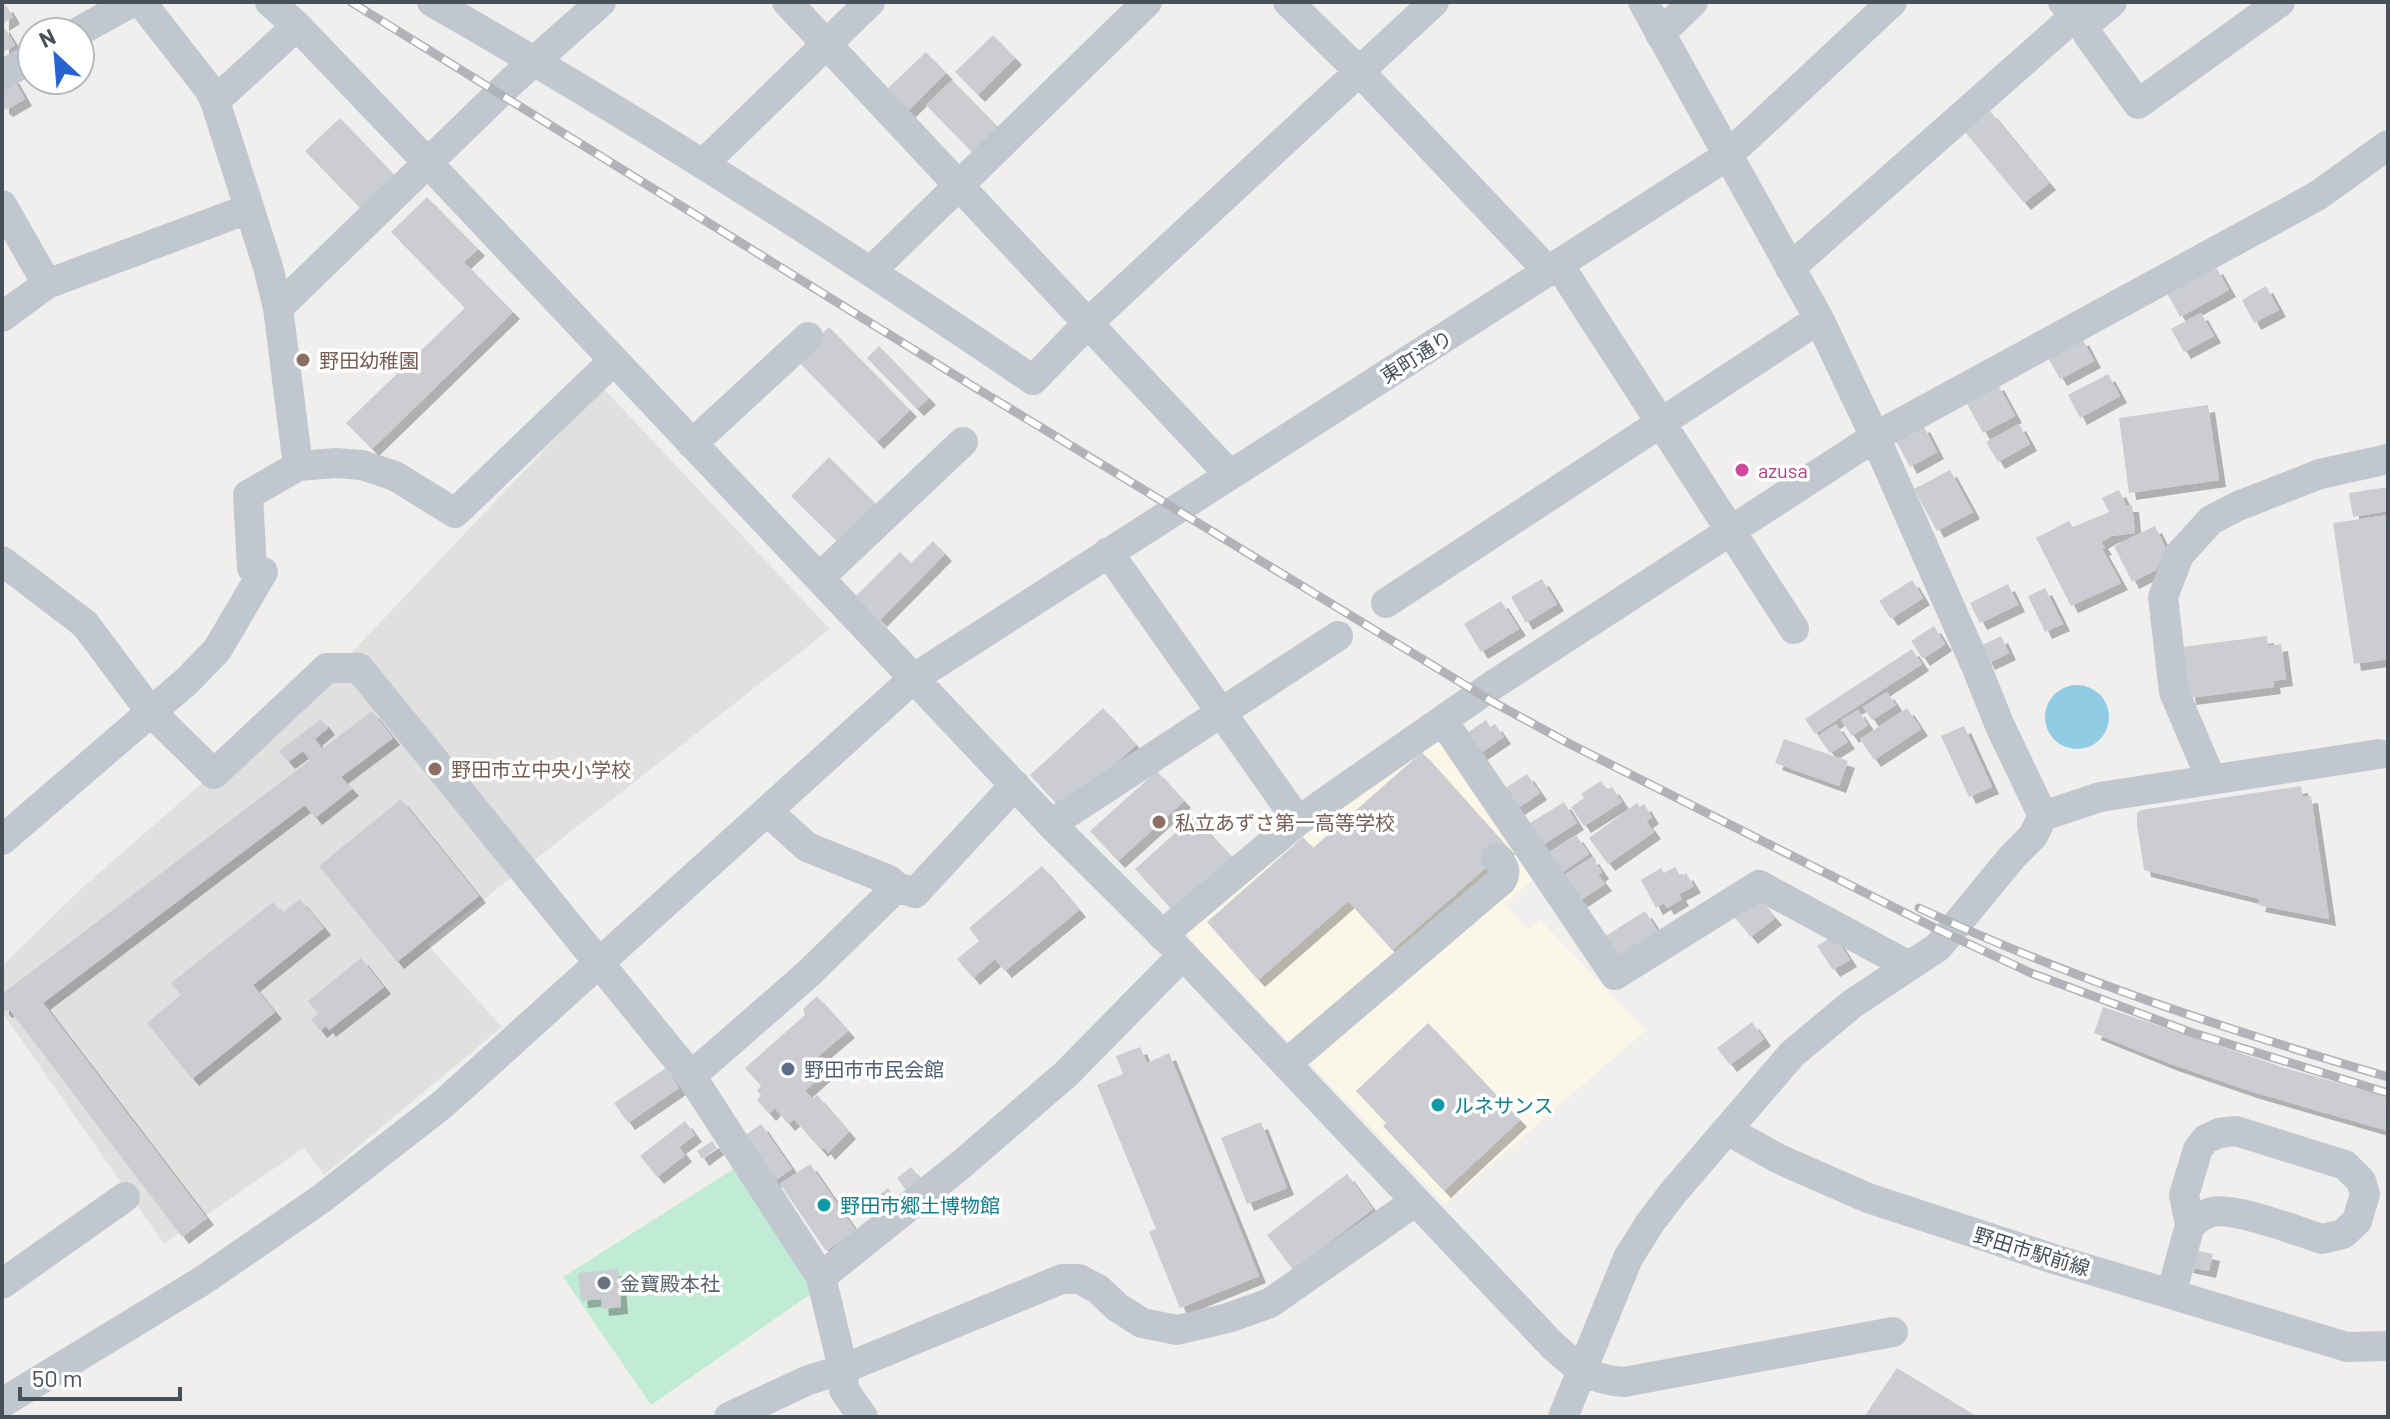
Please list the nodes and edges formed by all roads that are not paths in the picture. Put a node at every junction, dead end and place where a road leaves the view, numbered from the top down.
1 (132, 2) edge
2 (141, 2) edge
3 (270, 2) edge
4 (432, 2) edge
5 (601, 2) edge
6 (787, 2) edge
7 (870, 2) edge
8 (1147, 2) edge
9 (1288, 2) edge
10 (1434, 2) edge
11 (1643, 2) edge
12 (1693, 2) edge
13 (1892, 2) edge
14 (2112, 2) edge
15 (2280, 2) edge
16 (2075, 14) edge
17 (96, 22) edge
18 (297, 26) junction
19 (1660, 34) junction
20 (826, 43) junction
21 (536, 61) junction
22 (1360, 72) junction
23 (215, 101) junction
24 (2388, 145) edge
25 (1727, 156) junction
26 (429, 164) junction
27 (703, 164) junction
28 (959, 185) junction
29 (2, 205) edge
30 (248, 209) junction
31 (1554, 268) junction
32 (1790, 268) junction
33 (872, 270) junction
34 (47, 284) junction
35 (278, 308) junction
36 (2, 317) edge
37 (1819, 319) junction
38 (1088, 323) junction
39 (808, 337) dead end
40 (613, 361) junction
41 (1661, 421) junction
42 (1875, 437) junction
43 (963, 442) dead end
44 (692, 444) junction
45 (2388, 459) edge
46 (298, 466) junction
47 (1230, 475) junction
48 (1730, 532) junction
49 (1108, 552) junction
50 (2, 561) edge
51 (819, 578) junction
52 (1386, 603) dead end
53 (1794, 629) dead end
54 (1338, 636) dead end
55 (914, 678) junction
56 (150, 711) junction
57 (1222, 712) junction
58 (1443, 721) junction
59 (2379, 754) dead end
60 (2211, 779) junction
61 (1015, 785) junction
62 (767, 811) junction
63 (2043, 816) junction
64 (1298, 821) junction
65 (1051, 824) junction
66 (2, 840) edge
67 (1496, 858) dead end
68 (897, 887) junction
69 (1173, 945) junction
70 (598, 965) junction
71 (1909, 966) junction
72 (1286, 1064) junction
73 (691, 1076) junction
74 (1727, 1130) junction
75 (2198, 1149) junction
76 (125, 1197) dead end
77 (1416, 1201) junction
78 (2242, 1215) junction
79 (2190, 1225) junction
80 (821, 1277) junction
81 (2, 1284) edge
82 (2171, 1294) junction
83 (1893, 1332) dead end
84 (2388, 1346) edge
85 (843, 1369) junction
86 (1583, 1371) junction
87 (2, 1403) edge
88 (729, 1417) edge
89 (863, 1417) edge
90 (1563, 1417) edge

1 - 17 street
2 - 23 street
3 - 18 street
4 - 21 street
5 - 21 street
6 - 20 street
7 - 20 street
8 - 28 street
9 - 22 street
10 - 22 street
11 - 19 street
12 - 19 street
13 - 25 street, 東町通り
14 - 16 street
15 - 16 street
16 - 32 street
18 - 23 street
18 - 26 street
19 - 25 street
20 - 27 street
20 - 28 street
21 - 26 street
21 - 27 street
22 - 31 street
22 - 38 street
23 - 30 street
24 - 42 street
25 - 31 street, 東町通り
25 - 32 street
26 - 35 street
26 - 40 street
27 - 33 street
28 - 33 street
28 - 38 street
29 - 34 street
30 - 34 street
30 - 35 street
31 - 41 street
31 - 47 street, 東町通り
32 - 37 street
33 - 38 street
34 - 36 street
35 - 46 street
37 - 41 street
37 - 42 street
38 - 47 street
39 - 44 street
40 - 44 street
40 - 46 street
41 - 48 street
41 - 52 street
42 - 48 street
42 - 63 street
43 - 51 street
44 - 51 street
45 - 60 street
46 - 56 street
47 - 49 street, 東町通り
48 - 53 street
48 - 58 street
49 - 55 street, 東町通り
49 - 57 street
50 - 56 street
51 - 55 street
54 - 57 street
55 - 61 street
55 - 62 street, 東町通り
56 - 66 street
56 - 70 street
57 - 64 street
57 - 65 street
58 - 64 street
58 - 71 street
59 - 60 street
60 - 63 street
61 - 65 street
61 - 68 street
62 - 68 street
62 - 70 street, 東町通り
63 - 71 street
64 - 69 street
65 - 69 street
67 - 72 street
68 - 73 street
69 - 72 street
69 - 80 street
70 - 73 street
70 - 87 street, 東町通り
71 - 74 street
72 - 77 street
73 - 80 street
74 - 82 street, 野田市駅前線
74 - 86 street
75 - 78 street
75 - 78 street
75 - 79 street
76 - 81 street
77 - 85 street
77 - 86 street
78 - 79 street
79 - 82 street
80 - 85 street
82 - 84 street, 野田市駅前線
83 - 86 street
85 - 88 street
85 - 89 street
86 - 90 street

